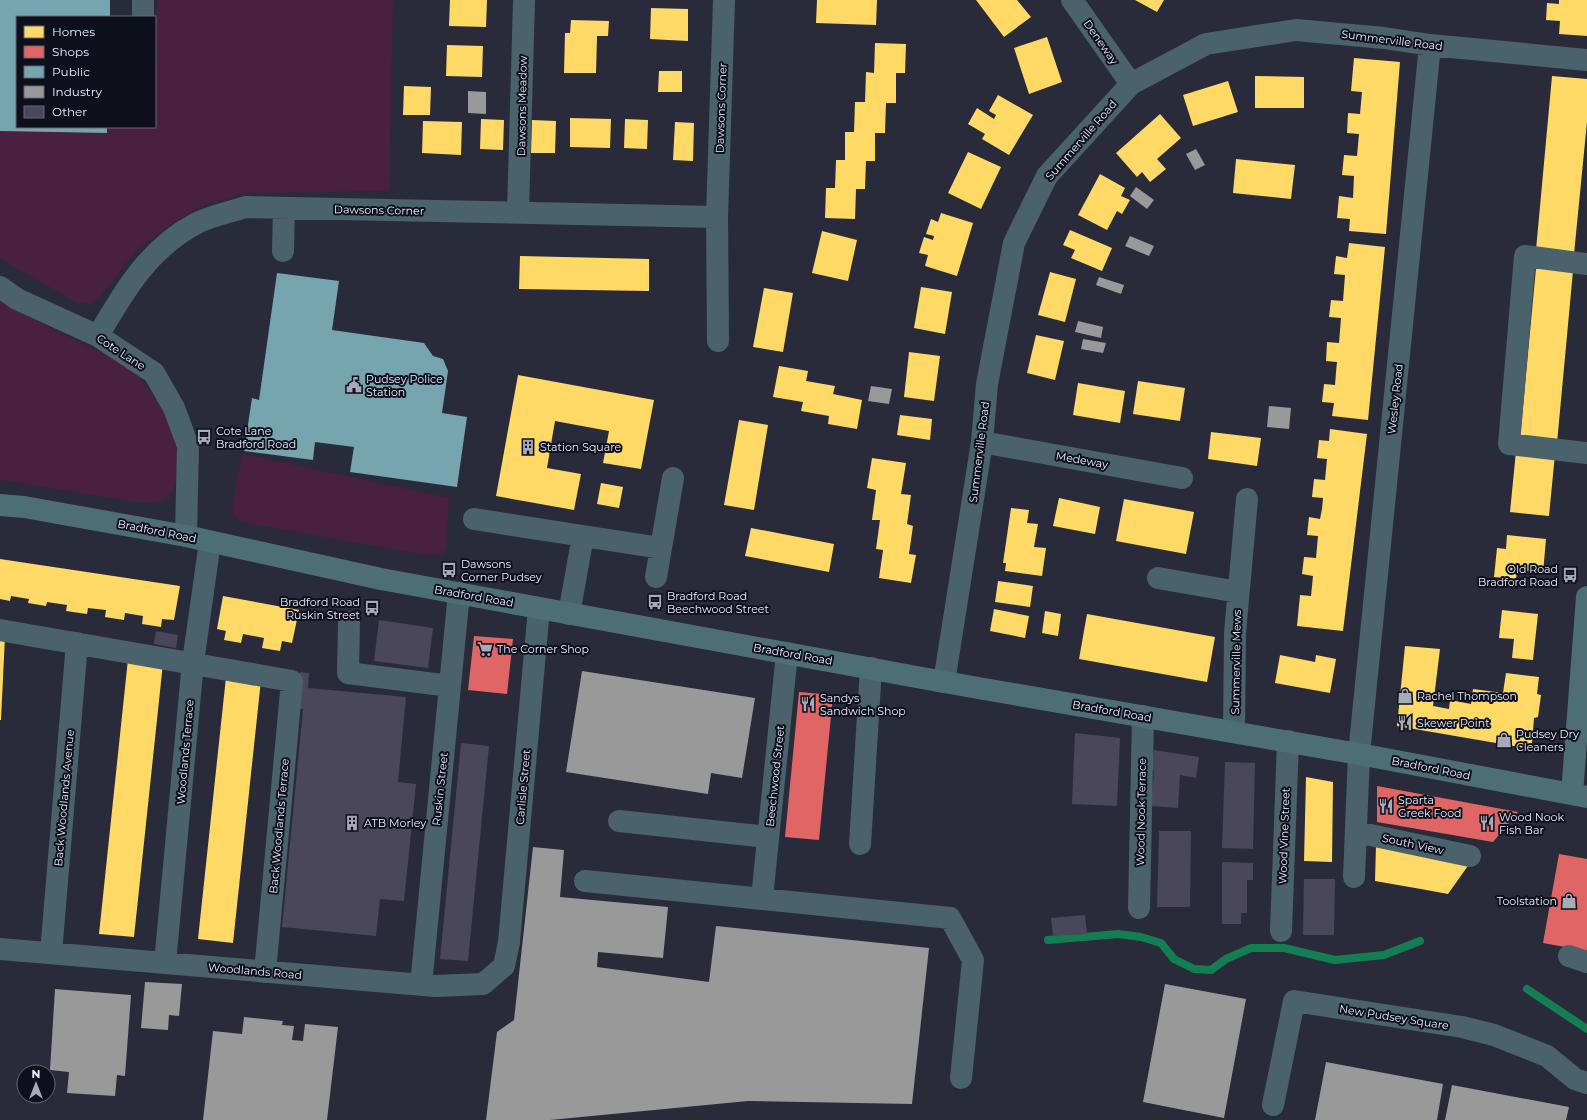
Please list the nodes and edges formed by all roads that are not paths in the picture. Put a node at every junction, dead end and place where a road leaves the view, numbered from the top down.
1 (143, 0) edge
2 (724, 0) edge
3 (1072, 0) edge
4 (524, 1) edge
5 (143, 16) edge
6 (1430, 45) junction
7 (1587, 60) edge
8 (1130, 84) junction
9 (284, 208) junction
10 (518, 212) junction
11 (717, 217) junction
12 (283, 251) dead end
13 (1587, 264) edge
14 (0, 287) edge
15 (98, 336) junction
16 (718, 341) dead end
17 (982, 442) junction
18 (1587, 453) edge
19 (673, 478) dead end
20 (1182, 478) dead end
21 (1247, 499) dead end
22 (0, 505) edge
23 (474, 519) dead end
24 (186, 536) junction
25 (583, 536) junction
26 (210, 542) junction
27 (661, 548) junction
28 (656, 577) dead end
29 (1158, 578) dead end
30 (1238, 592) junction
31 (459, 593) junction
32 (1587, 597) edge
33 (539, 608) junction
34 (569, 614) junction
35 (349, 622) dead end
36 (0, 630) edge
37 (77, 642) junction
38 (787, 653) junction
39 (193, 662) junction
40 (871, 668) junction
41 (944, 682) junction
42 (450, 686) junction
43 (1143, 716) junction
44 (1234, 732) junction
45 (1288, 741) junction
46 (1359, 754) junction
47 (1580, 795) edge
48 (618, 821) dead end
49 (1356, 832) junction
50 (768, 837) junction
51 (860, 844) dead end
52 (1470, 856) dead end
53 (1354, 877) dead end
54 (585, 881) dead end
55 (762, 898) junction
56 (1139, 908) dead end
57 (1281, 931) dead end
58 (0, 949) edge
59 (51, 953) junction
60 (165, 963) junction
61 (504, 966) joint
62 (265, 972) junction
63 (421, 985) junction
64 (962, 1078) dead end
65 (1587, 1083) edge
66 (1273, 1105) dead end

1 - 5 street
2 - 11 street, Dawsons Corner
3 - 8 street, Deneway
4 - 10 street, Dawsons Meadow
6 - 7 street, Summerville Road
6 - 8 street, Summerville Road
6 - 46 street, Wesley Road
8 - 17 street, Summerville Road
9 - 10 street, Dawsons Corner
9 - 12 street
9 - 15 street, Dawsons Corner
10 - 11 street, Dawsons Corner
11 - 16 street, Dawsons Corner
13 - 18 street
14 - 15 street, Cote Lane
15 - 24 street, Cote Lane
17 - 20 street, Medeway
17 - 41 street, Summerville Road
19 - 27 street
21 - 30 street, Summerville Mews
22 - 24 main road, Bradford Road
23 - 25 street
24 - 26 main road, Bradford Road
25 - 27 street
25 - 34 street
26 - 31 main road, Bradford Road
26 - 39 street, Woodlands Terrace
27 - 28 street
29 - 30 street
30 - 44 street, Summerville Mews
31 - 33 main road, Bradford Road
31 - 42 street, Ruskin Street
32 - 47 main road
33 - 34 main road, Bradford Road
33 - 61 street, Carlisle Street
34 - 38 main road, Bradford Road
35 - 42 street
36 - 37 street
37 - 39 street
37 - 59 street, Back Woodlands Avenue
38 - 40 main road, Bradford Road
38 - 50 street, Beechwood Street
39 - 60 street, Woodlands Terrace
39 - 62 street, Back Woodlands Terrace
40 - 41 main road, Bradford Road
40 - 51 street
41 - 43 main road, Bradford Road
42 - 63 street, Ruskin Street
43 - 44 main road, Bradford Road
43 - 56 street, Wood Nook Terrace
44 - 45 main road, Bradford Road
45 - 46 main road, Bradford Road
45 - 57 street, Wood Vine Street
46 - 47 main road, Bradford Road
46 - 49 street
48 - 50 street
49 - 52 street, South View
49 - 53 street
50 - 55 street, Beechwood Street
54 - 55 street
55 - 64 street
58 - 59 street, Woodlands Road
59 - 60 street, Woodlands Road
60 - 62 street, Woodlands Road
61 - 63 street, Woodlands Road
62 - 63 street, Woodlands Road
65 - 66 street, New Pudsey Square

